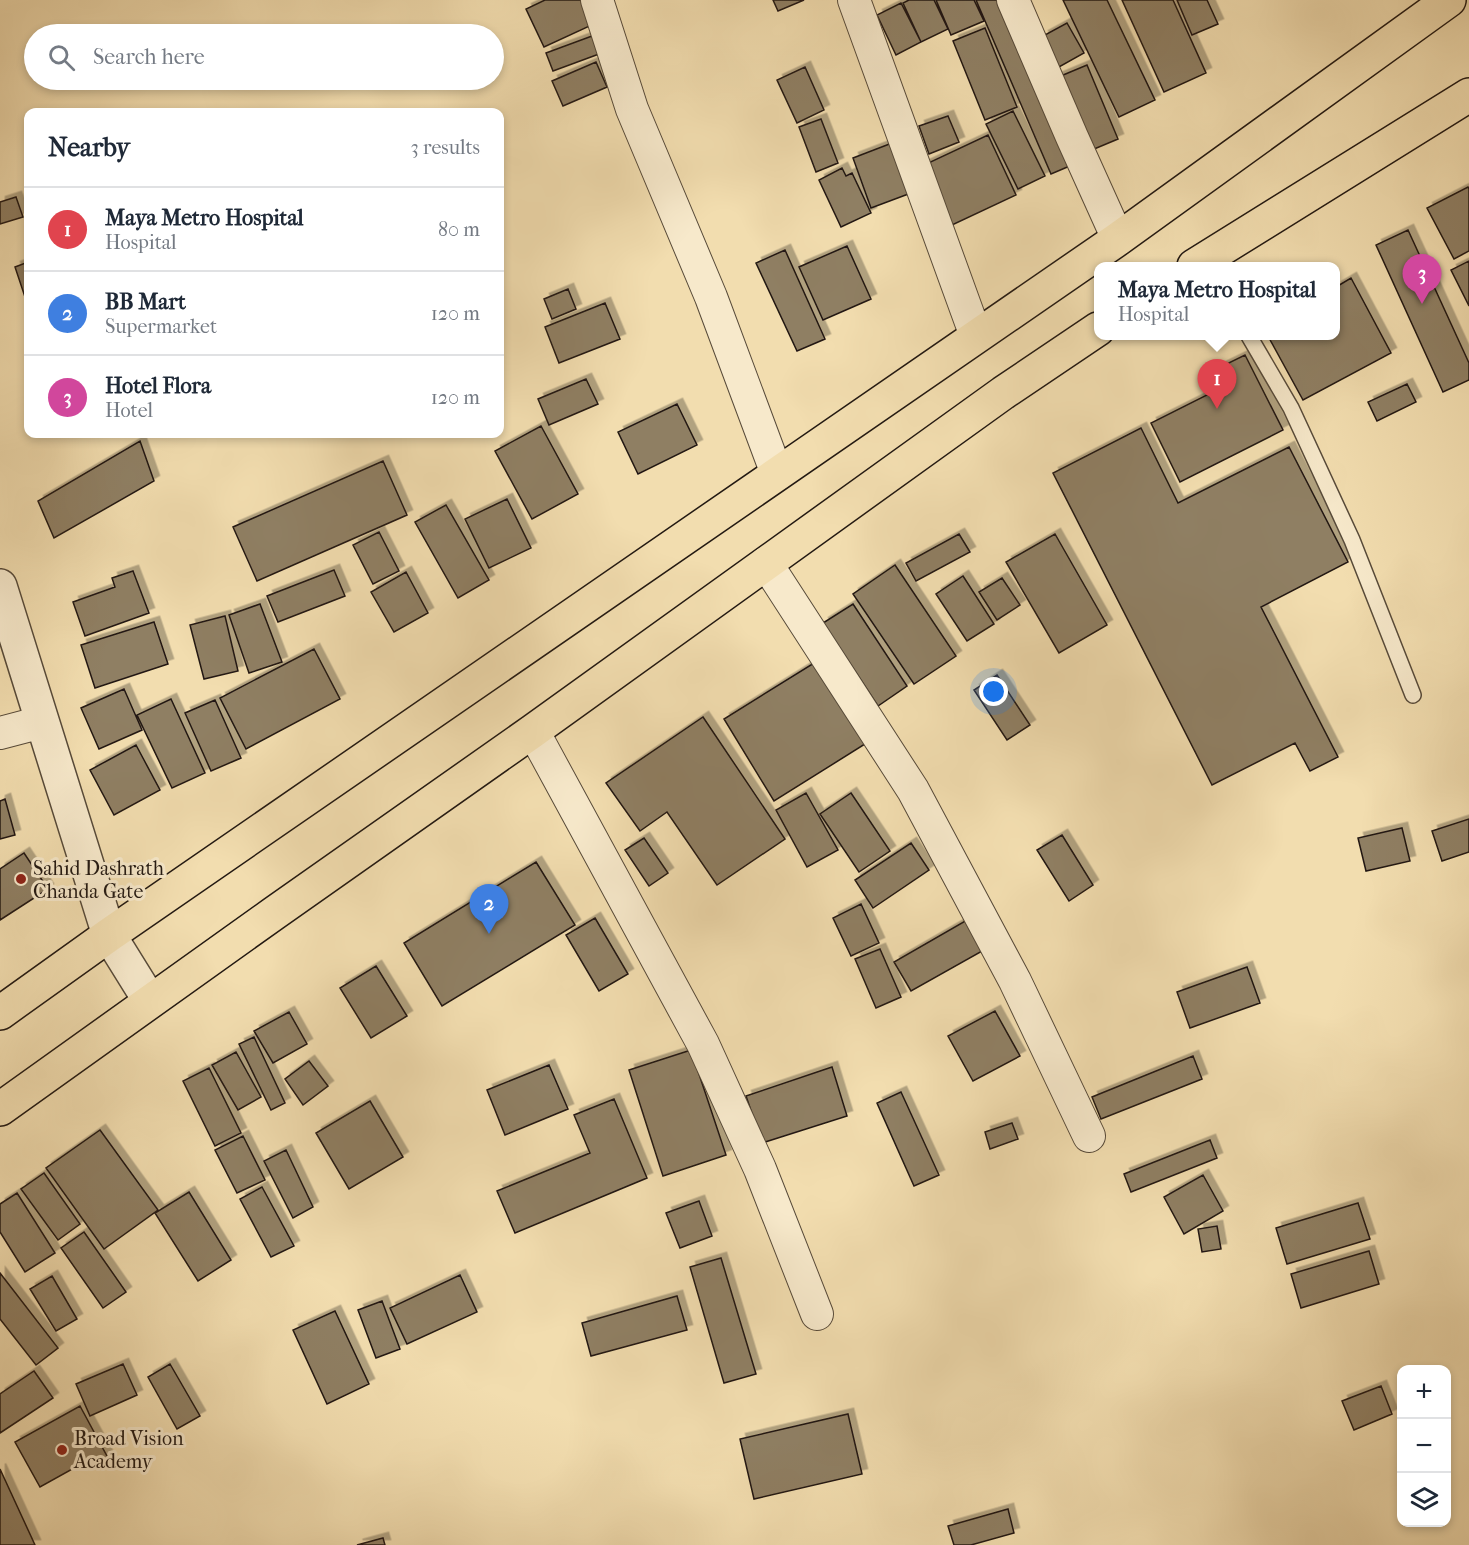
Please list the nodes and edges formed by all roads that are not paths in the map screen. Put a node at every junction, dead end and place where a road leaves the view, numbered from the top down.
1 (597, 0) edge
2 (854, 0) edge
3 (1013, 0) edge
4 (1449, 0) edge
5 (1469, 94) edge
6 (1118, 239) junction
7 (1205, 262) edge
8 (1094, 332) edge
9 (976, 336) junction
10 (1251, 340) edge
11 (777, 474) junction
12 (766, 563) junction
13 (0, 586) edge
14 (1413, 695) dead end
15 (42, 722) junction
16 (533, 731) junction
17 (0, 733) edge
18 (109, 935) junction
19 (150, 1001) junction
20 (0, 1013) edge
21 (0, 1109) edge
22 (1089, 1136) dead end
23 (817, 1314) dead end

1 - 11 street
2 - 9 street
3 - 6 street
4 - 6 highway
5 - 7 highway
6 - 9 highway
8 - 12 highway
9 - 11 highway
10 - 14 lane
11 - 18 highway
12 - 16 highway
12 - 22 street
13 - 15 street
15 - 17 street
15 - 18 street
16 - 19 highway
16 - 23 street
18 - 19 street
18 - 20 highway
19 - 21 highway

